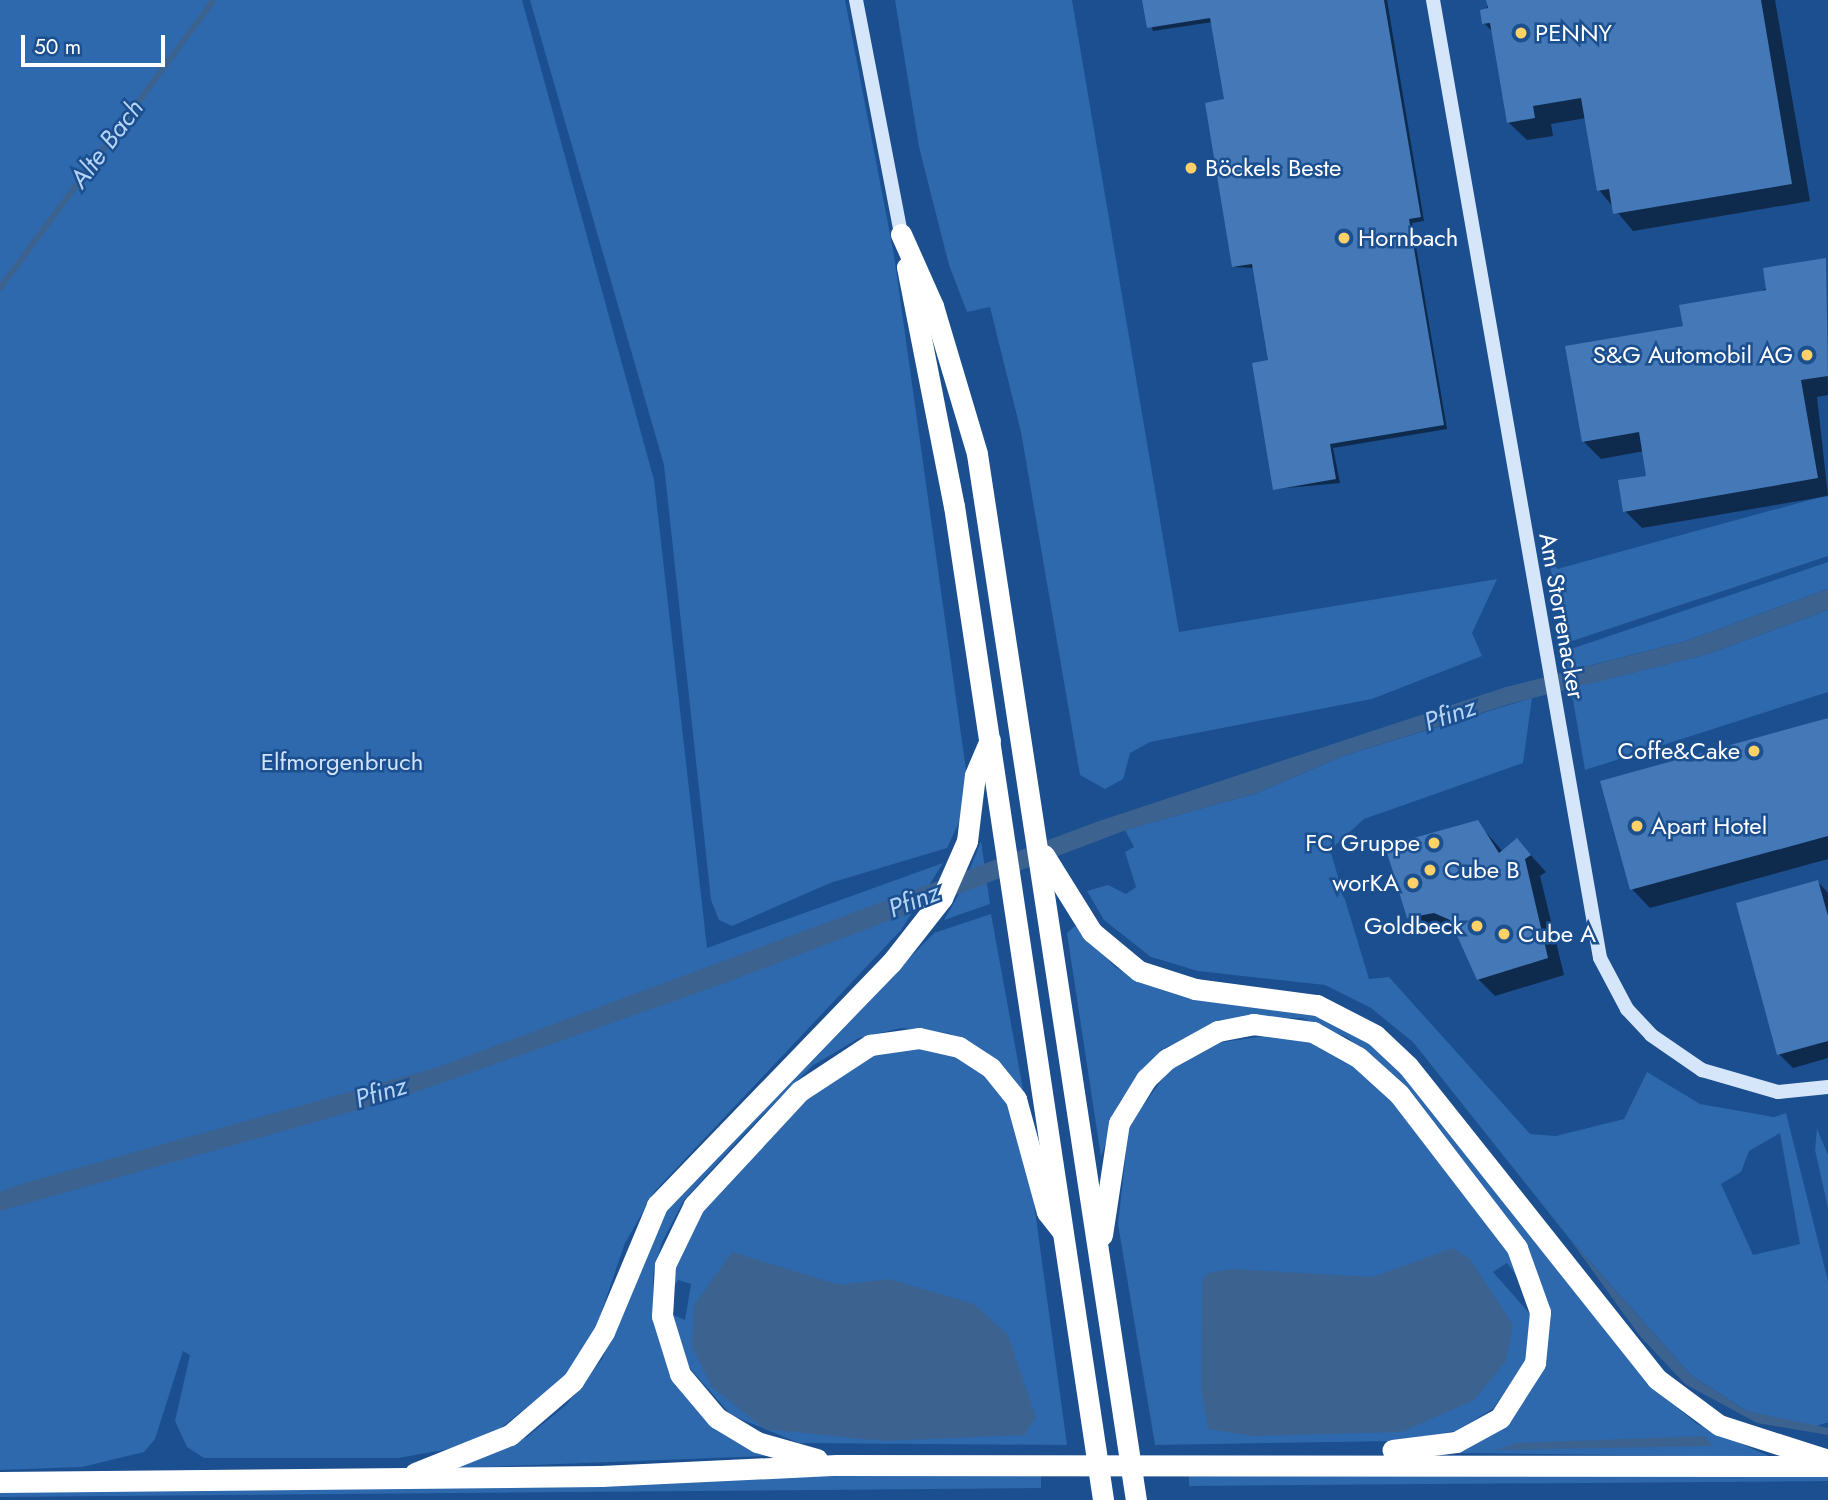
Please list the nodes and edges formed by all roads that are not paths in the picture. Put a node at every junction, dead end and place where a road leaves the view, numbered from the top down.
1 (856, 0) edge
2 (1433, 0) edge
3 (901, 234) junction
4 (990, 738) junction
5 (1037, 844) junction
6 (1828, 1087) edge
7 (1066, 1238) junction
8 (1099, 1251) junction
9 (1828, 1460) edge
10 (1272, 1461) junction
11 (837, 1465) junction
12 (1828, 1466) edge
13 (396, 1479) junction
14 (0, 1482) edge
15 (1103, 1500) edge
16 (1136, 1500) edge

1 - 3 street
2 - 6 street, Am Storrenacker
3 - 4 highway
3 - 5 highway
4 - 7 highway
4 - 13 highway
5 - 8 highway
5 - 9 highway
7 - 11 highway
7 - 15 highway
8 - 10 highway
8 - 16 highway
10 - 11 highway
10 - 12 highway
11 - 13 highway
13 - 14 highway

